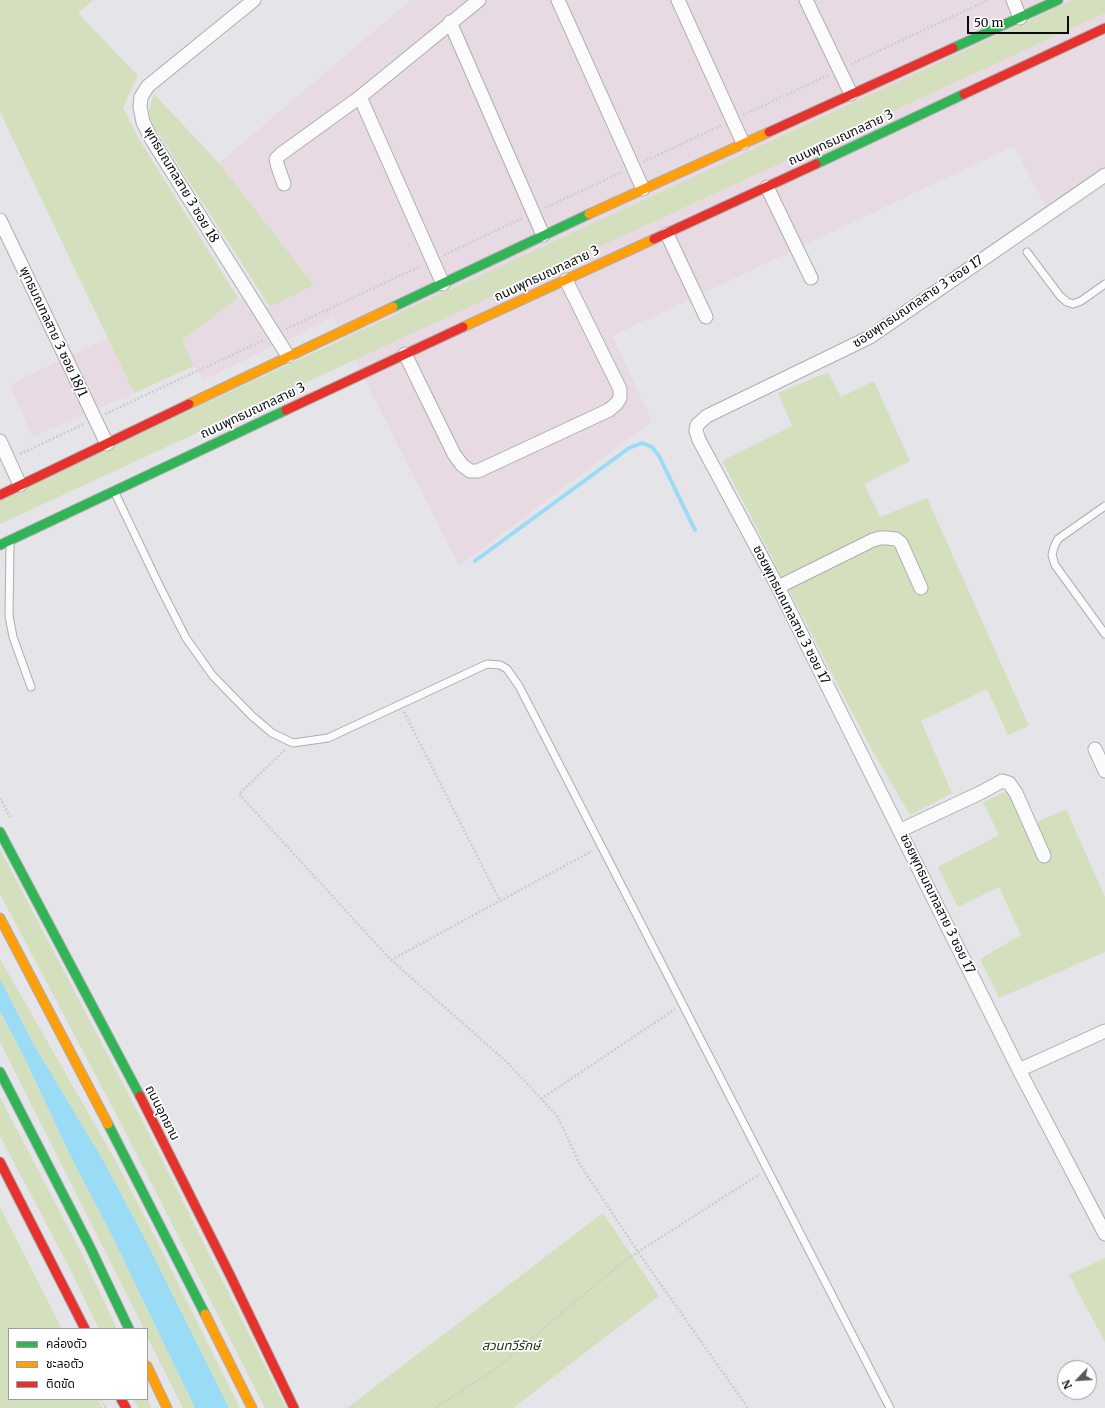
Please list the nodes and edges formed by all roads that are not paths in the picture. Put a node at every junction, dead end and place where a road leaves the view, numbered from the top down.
1 (254, 0) edge
2 (479, 0) edge
3 (558, 0) edge
4 (678, 0) edge
5 (806, 0) edge
6 (1013, 0) edge
7 (1058, 0) edge
8 (1020, 18) junction
9 (450, 22) junction
10 (1105, 28) edge
11 (851, 94) junction
12 (360, 97) junction
13 (743, 143) junction
14 (1105, 174) edge
15 (284, 184) dead end
16 (768, 187) junction
17 (643, 190) junction
18 (0, 220) edge
19 (667, 234) junction
20 (543, 235) junction
21 (1027, 252) dead end
22 (811, 278) dead end
23 (566, 280) junction
24 (443, 284) junction
25 (1105, 284) edge
26 (706, 316) dead end
27 (405, 354) junction
28 (288, 356) junction
29 (0, 441) edge
30 (107, 444) junction
31 (20, 485) junction
32 (114, 491) junction
33 (0, 495) edge
34 (1105, 506) edge
35 (10, 540) junction
36 (0, 544) edge
37 (778, 587) junction
38 (921, 588) dead end
39 (1105, 634) edge
40 (31, 687) dead end
41 (1095, 749) dead end
42 (1105, 771) edge
43 (901, 830) junction
44 (0, 832) edge
45 (1044, 856) dead end
46 (0, 918) edge
47 (10, 953) dead end
48 (22, 961) junction
49 (1105, 1031) edge
50 (1019, 1070) junction
51 (0, 1072) edge
52 (0, 1162) edge
53 (1105, 1234) edge
54 (84, 1328) edge
55 (129, 1328) edge
56 (148, 1368) edge
57 (168, 1408) edge
58 (252, 1408) edge
59 (294, 1408) edge
60 (890, 1408) edge

1 - 28 street, พุทธมณฑลสาย 3 ซอย 18
2 - 9 street
3 - 17 street
4 - 13 street
5 - 11 street
6 - 8 street
7 - 8 main road
8 - 11 main road
9 - 12 street
9 - 20 street
10 - 16 main road, ถนนพุทธมณฑลสาย 3
11 - 13 main road
12 - 15 street
12 - 24 street
13 - 17 main road
14 - 37 street, ซอยพุทธมณฑลสาย 3 ซอย 17
16 - 19 main road, ถนนพุทธมณฑลสาย 3
16 - 22 street
17 - 20 main road
18 - 30 street, พุทธมณฑลสาย 3 ซอย 18/1
19 - 23 main road, ถนนพุทธมณฑลสาย 3
19 - 26 street
20 - 24 main road
21 - 25 lane
23 - 27 main road, ถนนพุทธมณฑลสาย 3
23 - 27 street
24 - 28 main road
27 - 32 main road, ถนนพุทธมณฑลสาย 3
28 - 30 main road
29 - 31 street
30 - 31 main road
31 - 33 main road
32 - 35 main road, ถนนพุทธมณฑลสาย 3
32 - 60 lane
34 - 39 lane
35 - 36 main road, ถนนพุทธมณฑลสาย 3
35 - 40 lane
37 - 38 street
37 - 43 street, ซอยพุทธมณฑลสาย 3 ซอย 17
41 - 42 street
43 - 45 street
43 - 50 street, ซอยพุทธมณฑลสาย 3 ซอย 17
44 - 59 main road, ถนนอุทยาน
46 - 48 main road
47 - 48 main road
48 - 58 main road
49 - 50 street
50 - 53 street, ซอยพุทธมณฑลสาย 3 ซอย 17
51 - 55 main road
52 - 54 main road
56 - 57 main road

